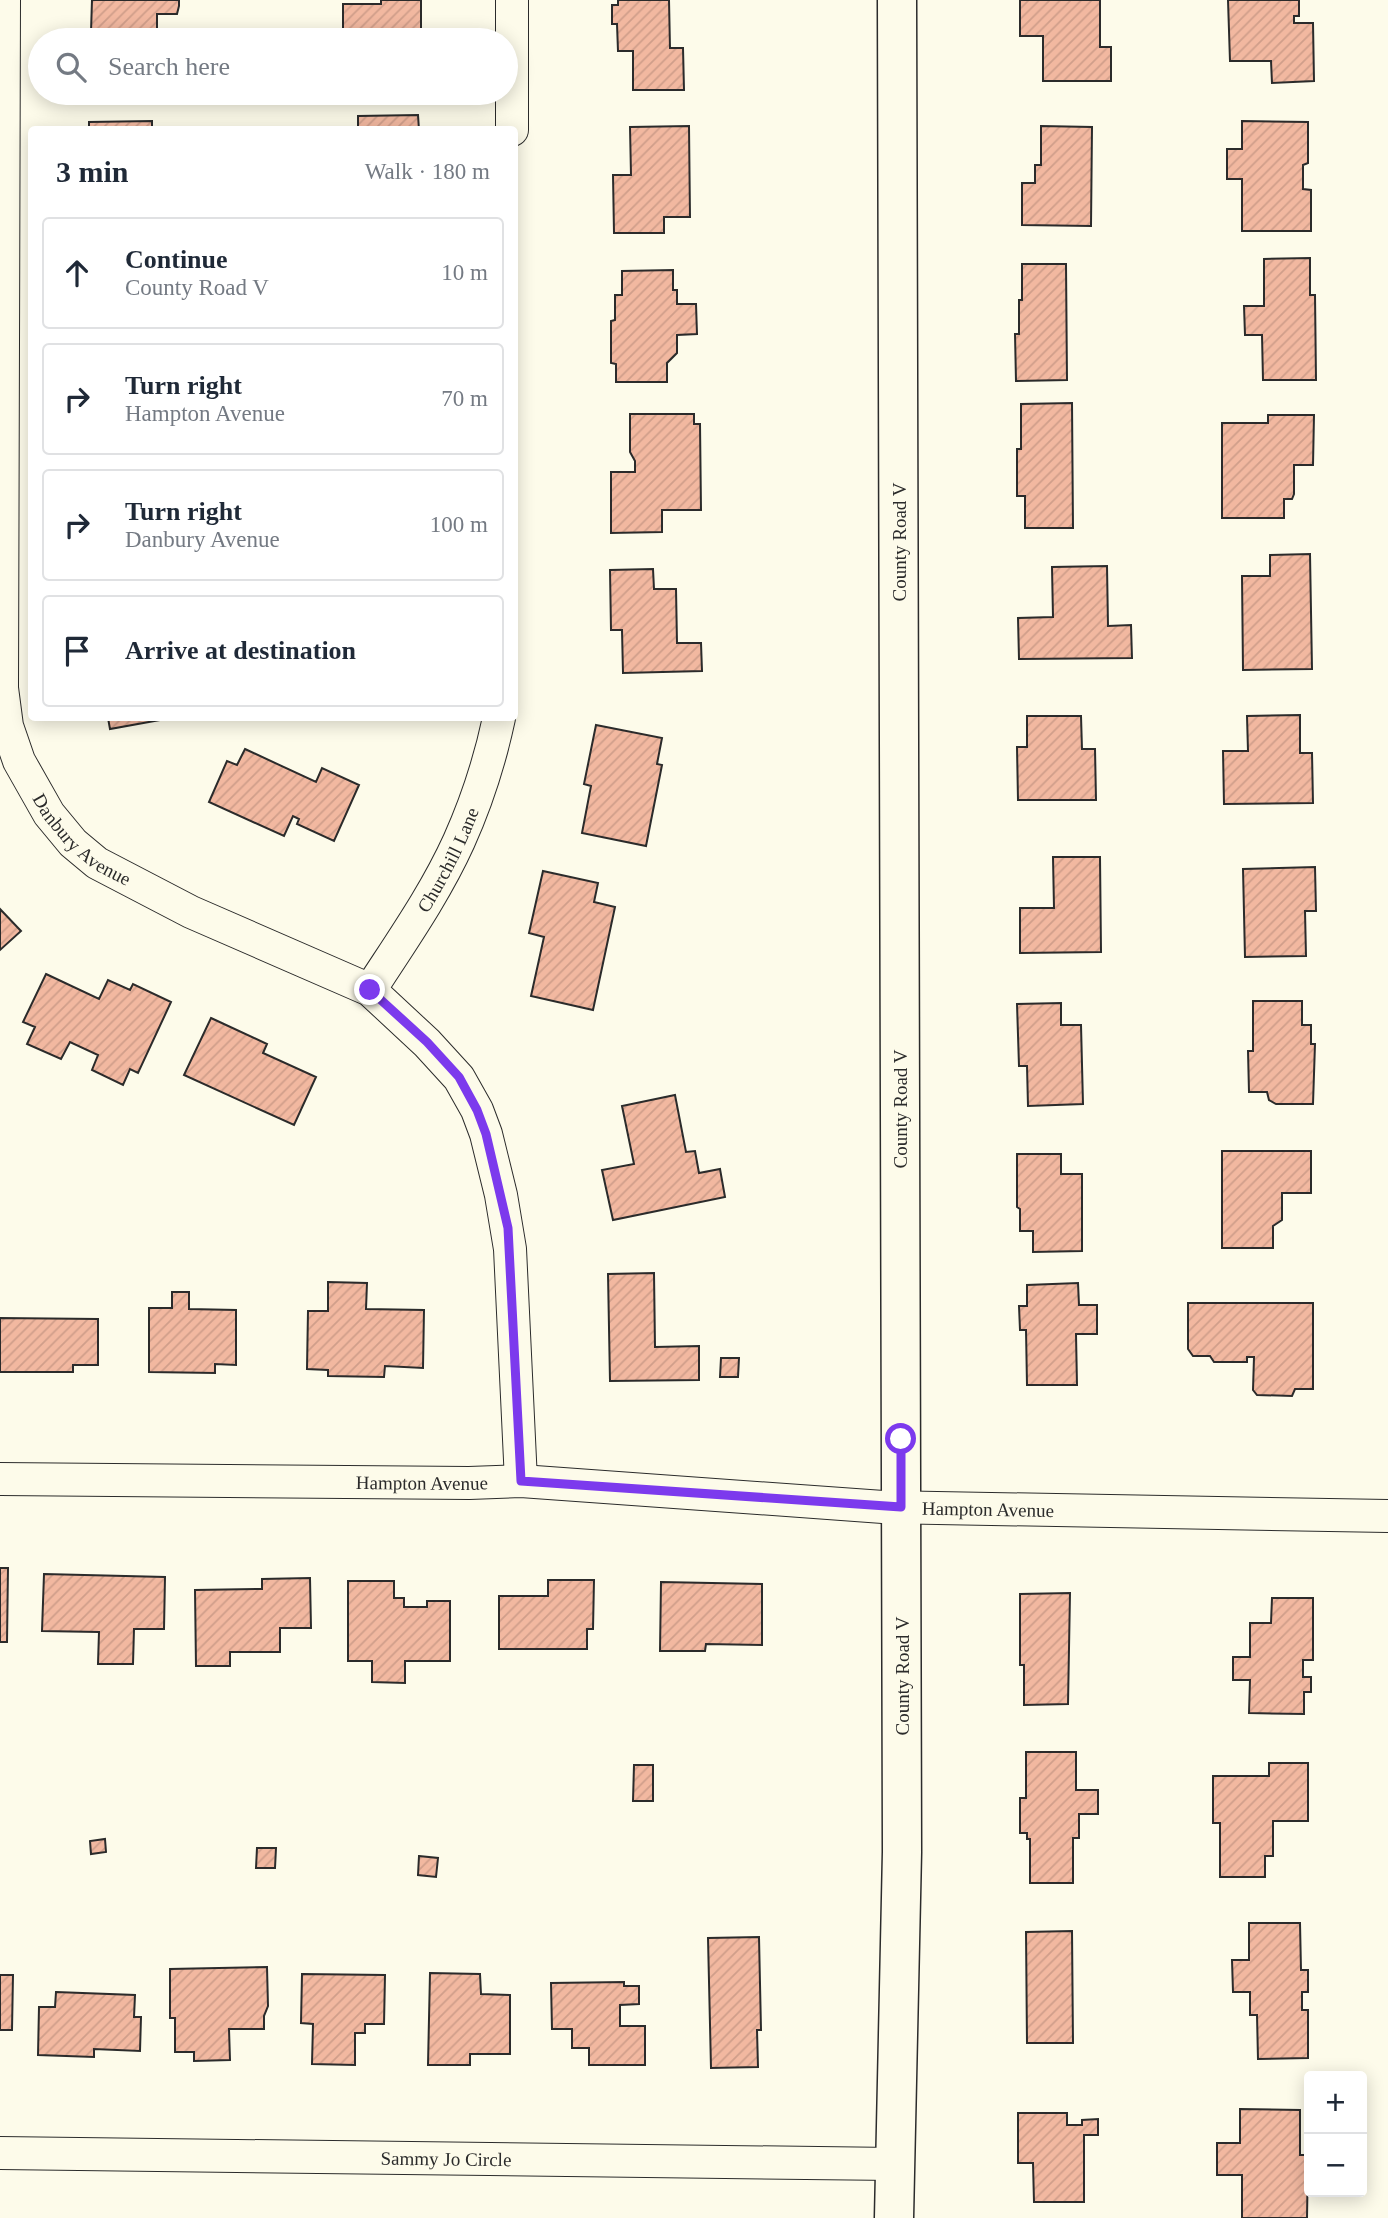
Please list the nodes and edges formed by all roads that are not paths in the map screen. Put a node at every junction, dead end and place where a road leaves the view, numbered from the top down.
1 (5, 0) edge
2 (512, 0) edge
3 (897, 0) edge
4 (512, 28) edge
5 (512, 105) edge
6 (512, 126) edge
7 (498, 721) edge
8 (370, 990) junction
9 (0, 1479) edge
10 (521, 1481) junction
11 (901, 1507) junction
12 (1388, 1516) edge
13 (0, 2153) edge
14 (894, 2164) junction
15 (894, 2218) edge

1 - 8 street, Danbury Avenue
2 - 4 street
3 - 11 main road, County Road V
5 - 6 street
7 - 8 street, Churchill Lane
8 - 10 street, Danbury Avenue
9 - 10 street, Hampton Avenue
10 - 11 street, Hampton Avenue
11 - 12 street, Hampton Avenue
11 - 14 main road, County Road V
13 - 14 street, Sammy Jo Circle
14 - 15 main road, County Road V

